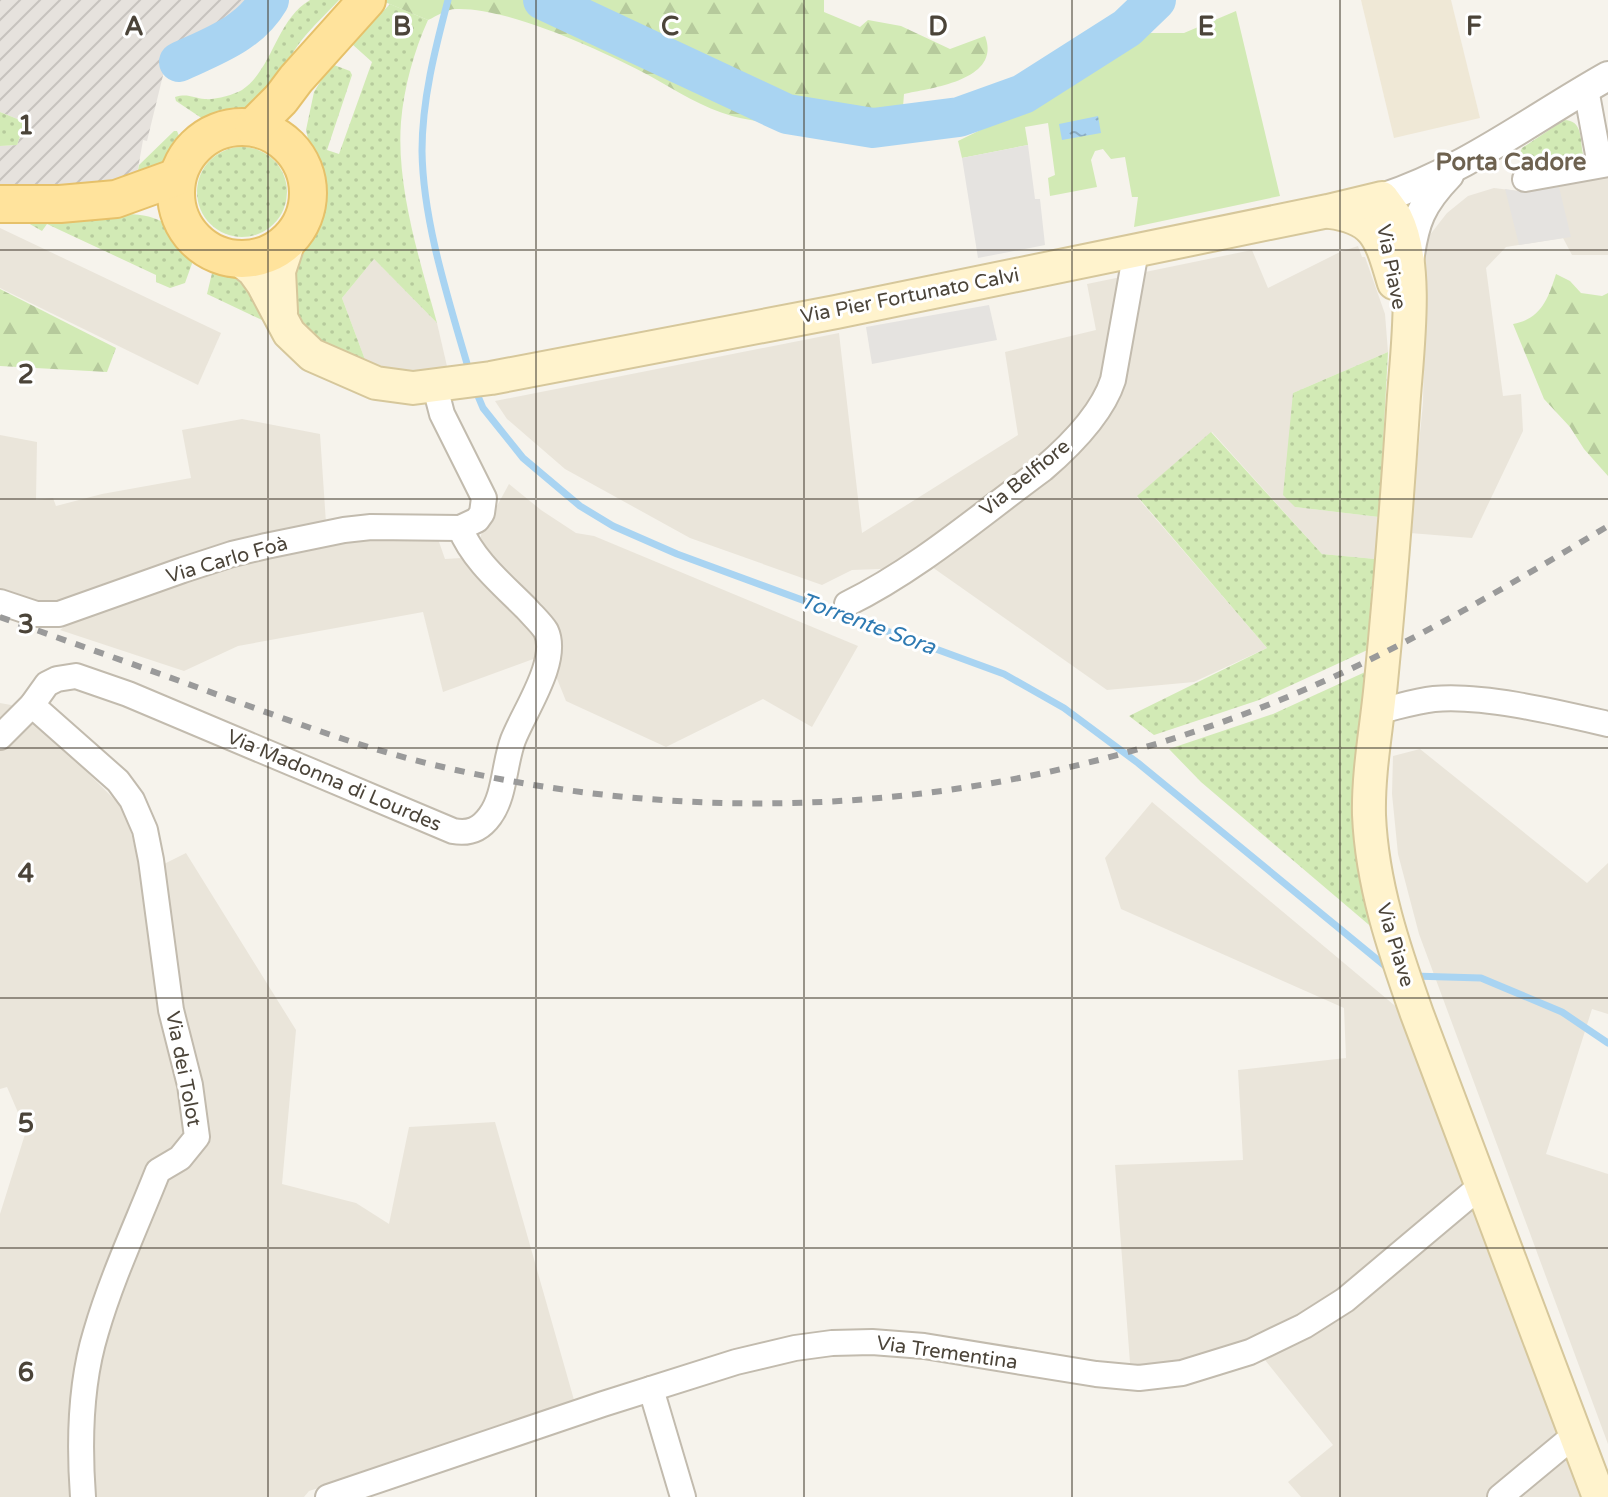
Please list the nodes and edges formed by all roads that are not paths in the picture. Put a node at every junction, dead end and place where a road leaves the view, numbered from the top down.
1 (367, 0) edge
2 (321, 50) junction
3 (1597, 82) edge
4 (253, 127) junction
5 (288, 145) junction
6 (1604, 165) edge
7 (1455, 168) junction
8 (177, 177) junction
9 (1525, 179) dead end
10 (1382, 198) junction
11 (116, 199) junction
12 (0, 204) edge
13 (1328, 211) junction
14 (179, 216) junction
15 (289, 241) junction
16 (1136, 251) junction
17 (1384, 251) junction
18 (240, 260) junction
19 (1408, 274) junction
20 (282, 319) junction
21 (1406, 361) junction
22 (443, 386) junction
23 (460, 528) junction
24 (0, 602) edge
25 (847, 604) dead end
26 (32, 705) junction
27 (1379, 711) junction
28 (1608, 724) edge
29 (0, 737) edge
30 (1483, 1184) junction
31 (651, 1389) junction
32 (1576, 1434) junction
33 (1597, 1496) edge
34 (83, 1497) edge
35 (328, 1497) edge
36 (683, 1497) edge
37 (1500, 1497) edge

1 - 2 main road
2 - 4 main road
2 - 5 main road
3 - 6 street
3 - 7 street
4 - 5 main road
4 - 8 main road
5 - 15 main road
6 - 9 street
7 - 10 street
7 - 19 street
8 - 11 main road
8 - 14 main road
10 - 13 main road, Via Pier Fortunato Calvi
10 - 17 street, Via Piave
10 - 19 main road, Via Piave
11 - 12 main road
11 - 14 main road
13 - 16 main road, Via Pier Fortunato Calvi
13 - 17 main road
14 - 18 main road
15 - 18 main road
15 - 20 main road
16 - 22 main road, Via Pier Fortunato Calvi
16 - 25 street, Via Belfiore
17 - 21 main road, Via Piave
18 - 20 main road, Via Pier Fortunato Calvi
19 - 21 main road, Via Piave
20 - 22 main road, Via Pier Fortunato Calvi
21 - 27 main road, Via Piave
22 - 23 street
23 - 24 street, Via Carlo Foà
23 - 26 street, Via Madonna di Lourdes
26 - 29 street, Via Madonna di Lourdes
26 - 34 street, Via dei Tolot
27 - 28 street
27 - 30 main road, Via Piave
30 - 31 street, Via Trementina
30 - 32 main road, Via Piave
31 - 35 street, Via Trementina
31 - 36 street
32 - 33 main road, Via Piave
32 - 37 street

